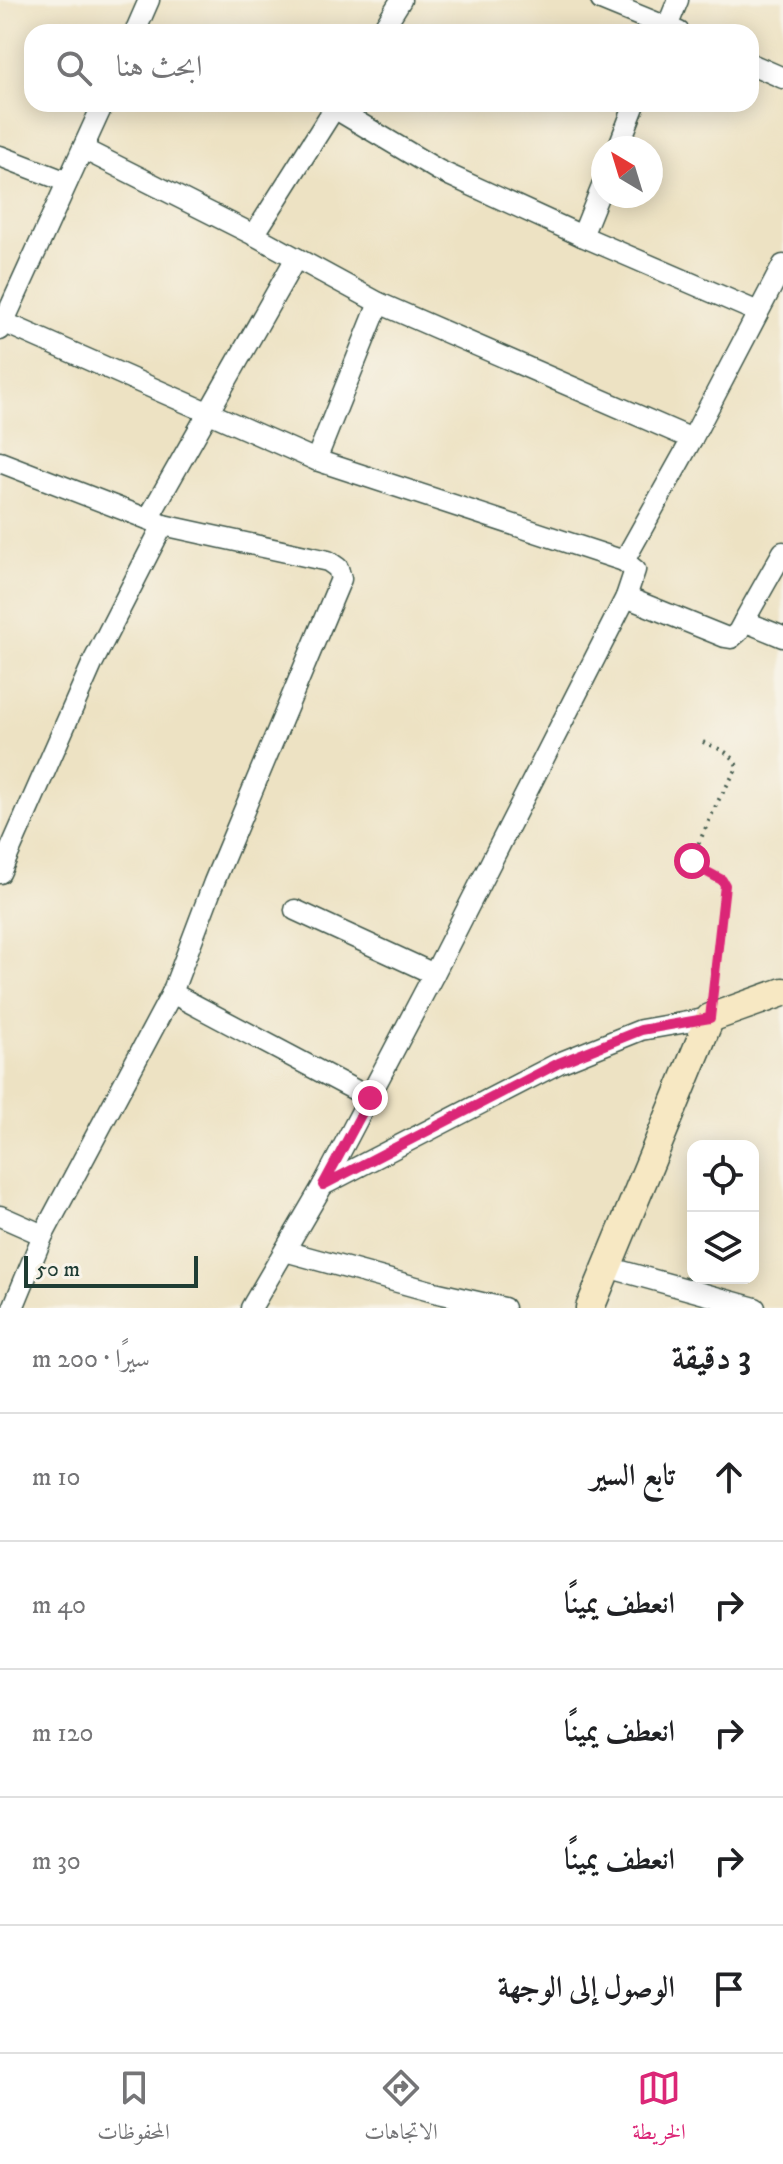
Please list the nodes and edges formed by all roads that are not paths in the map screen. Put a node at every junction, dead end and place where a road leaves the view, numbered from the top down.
1 (149, 0) edge
2 (401, 0) edge
3 (601, 0) edge
4 (678, 0) edge
5 (138, 24) edge
6 (386, 24) edge
7 (656, 24) edge
8 (672, 24) edge
9 (759, 68) edge
10 (783, 78) edge
11 (99, 112) edge
12 (332, 112) edge
13 (346, 112) edge
14 (632, 112) edge
15 (623, 136) edge
16 (83, 149) junction
17 (0, 156) edge
18 (67, 182) junction
19 (593, 208) edge
20 (254, 235) junction
21 (582, 236) junction
22 (296, 258) junction
23 (783, 265) edge
24 (379, 303) junction
25 (758, 312) junction
26 (2, 326) edge
27 (208, 414) junction
28 (692, 439) junction
29 (316, 460) junction
30 (0, 462) edge
31 (156, 522) junction
32 (783, 552) edge
33 (624, 561) junction
34 (626, 597) junction
35 (744, 621) junction
36 (783, 637) edge
37 (0, 873) edge
38 (295, 910) dead end
39 (434, 974) junction
40 (783, 992) edge
41 (172, 993) junction
42 (710, 1018) junction
43 (370, 1098) junction
44 (323, 1185) junction
45 (0, 1216) edge
46 (43, 1235) junction
47 (285, 1251) junction
48 (607, 1267) junction
49 (431, 1300) edge
50 (22, 1305) edge
51 (251, 1308) edge
52 (504, 1308) edge
53 (590, 1308) edge
54 (755, 1308) edge

1 - 5 street
2 - 6 street
3 - 7 street
4 - 8 street
9 - 10 street
11 - 16 street
12 - 20 street
13 - 21 street
14 - 15 street
16 - 18 street
16 - 20 street
17 - 18 street
18 - 26 street
19 - 21 street
20 - 22 street
21 - 25 street
22 - 24 street
22 - 27 street
23 - 25 street
24 - 28 street
24 - 29 street
25 - 28 street
26 - 27 street
27 - 29 street
27 - 31 street
28 - 33 street
29 - 33 street
30 - 31 street
31 - 37 street
31 - 41 street
32 - 35 street
33 - 34 street
34 - 35 street
34 - 39 street
35 - 36 street
38 - 39 street
39 - 43 street
40 - 42 street
41 - 43 street
41 - 46 street
42 - 44 street
42 - 48 street
43 - 44 street
44 - 47 street
45 - 46 street
46 - 50 street
47 - 49 street
47 - 51 street
48 - 53 street
48 - 54 street
49 - 52 street

